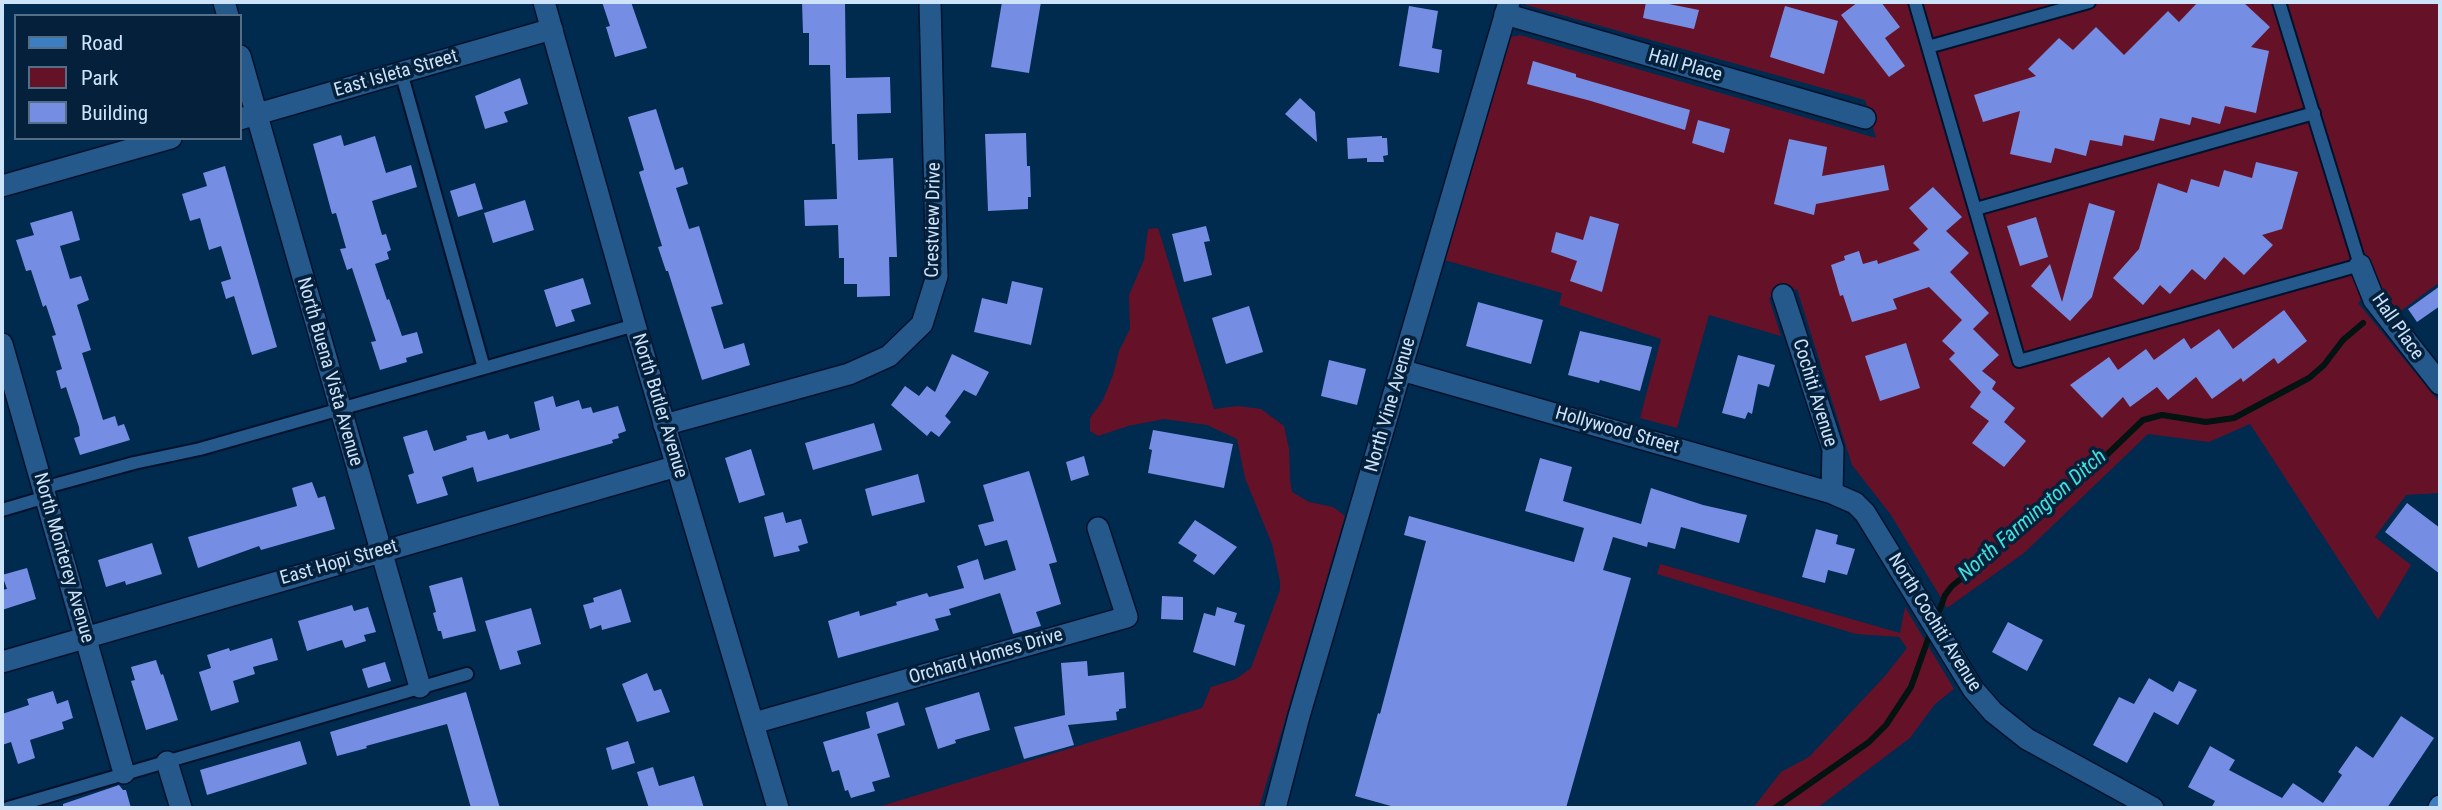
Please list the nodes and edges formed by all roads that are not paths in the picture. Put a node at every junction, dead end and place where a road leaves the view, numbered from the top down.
1 (544, 2) edge
2 (930, 2) edge
3 (1915, 2) edge
4 (2089, 2) edge
5 (2279, 2) edge
6 (1507, 8) edge
7 (552, 29) junction
8 (1927, 47) junction
9 (242, 72) edge
10 (401, 72) junction
11 (2314, 113) junction
12 (248, 116) edge
13 (1865, 118) dead end
14 (164, 140) edge
15 (2, 186) edge
16 (1976, 209) junction
17 (2360, 265) junction
18 (1783, 295) dead end
19 (635, 325) junction
20 (2, 344) edge
21 (484, 368) junction
22 (1401, 370) junction
23 (2440, 384) edge
24 (339, 409) junction
25 (664, 425) junction
26 (677, 466) junction
27 (45, 493) junction
28 (1832, 493) junction
29 (2, 510) edge
30 (1098, 528) dead end
31 (381, 551) junction
32 (86, 636) junction
33 (2, 662) edge
34 (467, 674) dead end
35 (420, 687) junction
36 (754, 723) junction
37 (167, 762) junction
38 (124, 773) junction
39 (8, 808) edge
40 (181, 808) edge
41 (778, 808) edge
42 (1275, 808) edge
43 (2153, 808) edge

1 - 7 street, North Butler Avenue
2 - 25 street, Crestview Drive
3 - 8 lane
4 - 8 lane
5 - 11 lane
6 - 13 street, Hall Place
6 - 22 street, North Vine Avenue
7 - 10 street, East Isleta Street
7 - 19 street, North Butler Avenue
8 - 16 lane
9 - 12 street, North Buena Vista Avenue
10 - 12 street, East Isleta Street
10 - 21 lane
11 - 16 lane
11 - 17 lane
12 - 24 street, North Buena Vista Avenue
14 - 15 street
16 - 17 lane
17 - 23 street, Hall Place
18 - 28 street, Cochiti Avenue
19 - 21 lane
19 - 25 street, North Butler Avenue
20 - 27 street, North Monterey Avenue
21 - 24 lane
22 - 28 street, Hollywood Street
22 - 42 street, North Vine Avenue
24 - 27 lane
24 - 31 street, North Buena Vista Avenue
25 - 26 street, North Butler Avenue
26 - 31 street, East Hopi Street
26 - 36 street, North Butler Avenue
27 - 29 lane
27 - 32 street, North Monterey Avenue
28 - 43 street, North Cochiti Avenue
30 - 36 street, Orchard Homes Drive
31 - 32 street, East Hopi Street
31 - 35 street, North Buena Vista Avenue
32 - 33 street, East Hopi Street
32 - 38 street, North Monterey Avenue
34 - 35 lane
35 - 37 lane
36 - 41 street, North Butler Avenue
37 - 38 lane
37 - 40 street
38 - 39 lane

